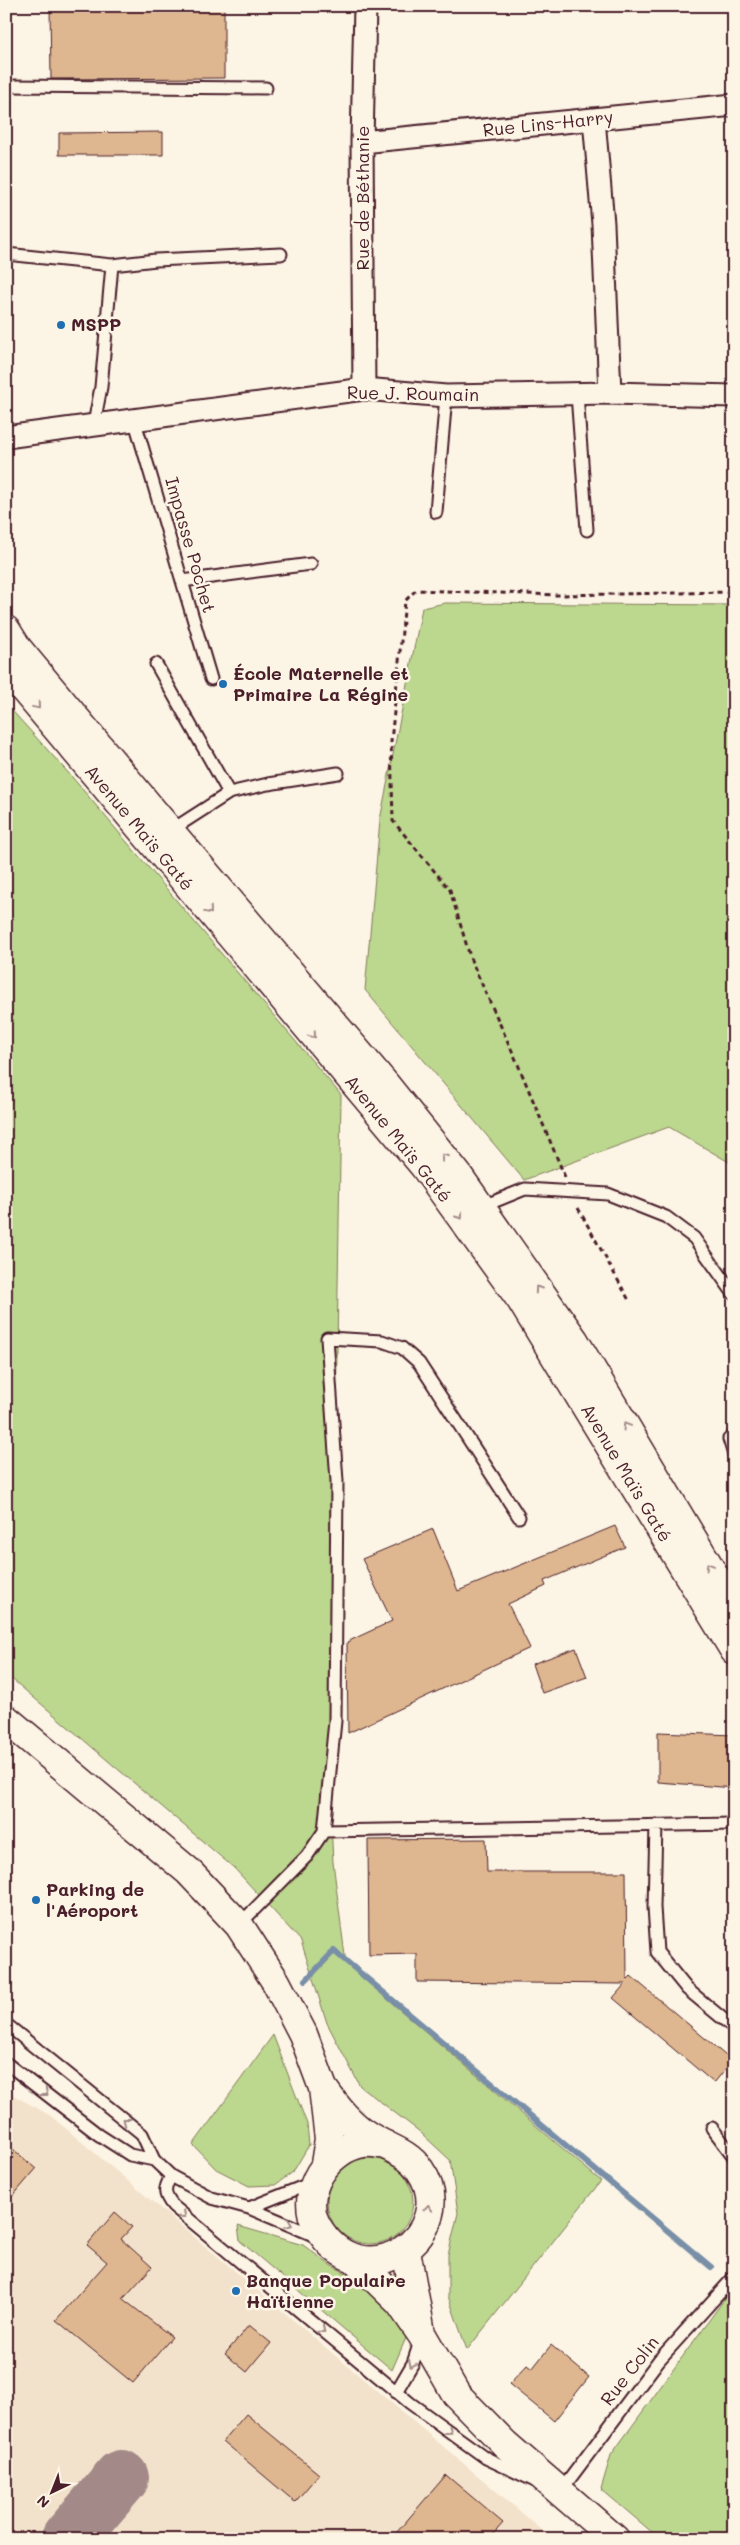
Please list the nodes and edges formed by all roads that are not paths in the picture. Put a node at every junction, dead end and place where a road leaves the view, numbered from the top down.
1 (365, 6) edge
2 (6, 86) edge
3 (266, 88) dead end
4 (734, 105) edge
5 (594, 119) junction
6 (362, 142) junction
7 (6, 254) edge
8 (281, 254) dead end
9 (112, 265) junction
10 (364, 390) junction
11 (577, 394) junction
12 (610, 394) junction
13 (446, 396) junction
14 (734, 396) edge
15 (135, 422) junction
16 (94, 424) junction
17 (6, 437) edge
18 (436, 512) dead end
19 (587, 530) dead end
20 (311, 564) dead end
21 (182, 580) junction
22 (6, 630) edge
23 (156, 664) dead end
24 (6, 668) edge
25 (211, 679) dead end
26 (338, 773) dead end
27 (229, 793) junction
28 (169, 831) junction
29 (480, 1207) junction
30 (734, 1294) edge
31 (734, 1435) edge
32 (734, 1455) edge
33 (519, 1517) dead end
34 (734, 1608) edge
35 (734, 1650) edge
36 (6, 1719) edge
37 (734, 1824) edge
38 (656, 1825) junction
39 (324, 1831) junction
40 (240, 1925) junction
41 (6, 2024) edge
42 (734, 2028) edge
43 (6, 2063) edge
44 (323, 2088) junction
45 (712, 2128) dead end
46 (386, 2145) junction
47 (734, 2157) edge
48 (154, 2160) junction
49 (320, 2173) junction
50 (171, 2176) junction
51 (250, 2208) junction
52 (328, 2242) junction
53 (406, 2250) junction
54 (354, 2258) junction
55 (734, 2277) edge
56 (422, 2335) junction
57 (396, 2392) junction
58 (555, 2488) junction
59 (615, 2539) edge

1 - 6 street, Rue de Béthanie
2 - 3 lane
4 - 5 street, Rue Lins-Harry
5 - 6 street, Rue Lins-Harry
5 - 12 street
6 - 10 street, Rue de Béthanie
7 - 9 lane
8 - 9 lane
9 - 16 lane
10 - 13 street, Rue J. Roumain
10 - 15 street, Rue J. Roumain
11 - 12 street, Rue J. Roumain
11 - 13 street, Rue J. Roumain
11 - 19 lane
12 - 14 street, Rue J. Roumain
13 - 18 lane
15 - 16 street, Rue J. Roumain
15 - 21 lane, Impasse Pochet
16 - 17 street, Rue J. Roumain
20 - 21 lane
21 - 25 lane, Impasse Pochet
22 - 28 main road, Avenue Maïs Gaté
23 - 27 lane
24 -> 35 main road, Avenue Maïs Gaté
26 - 27 lane
27 - 28 lane
29 -> 28 main road, Avenue Maïs Gaté
29 - 30 lane
34 -> 29 main road, Avenue Maïs Gaté
31 - 32 lane
33 - 39 lane
36 - 40 main road
37 - 38 lane
38 - 39 lane
38 - 42 lane
39 - 40 lane
40 - 44 main road
48 -> 41 lane
43 -> 48 lane
44 - 46 main road
44 - 49 main road
45 - 47 lane
46 - 49 main road
53 -> 46 main road
48 - 50 lane
49 - 51 lane
49 - 52 main road
50 - 51 lane
50 -> 57 lane
51 -> 52 lane
52 - 54 main road
53 - 54 main road
53 - 56 main road
54 - 56 main road
55 - 58 lane, Rue Colin
56 -> 57 lane
56 - 58 main road
57 -> 58 lane
58 - 59 main road

